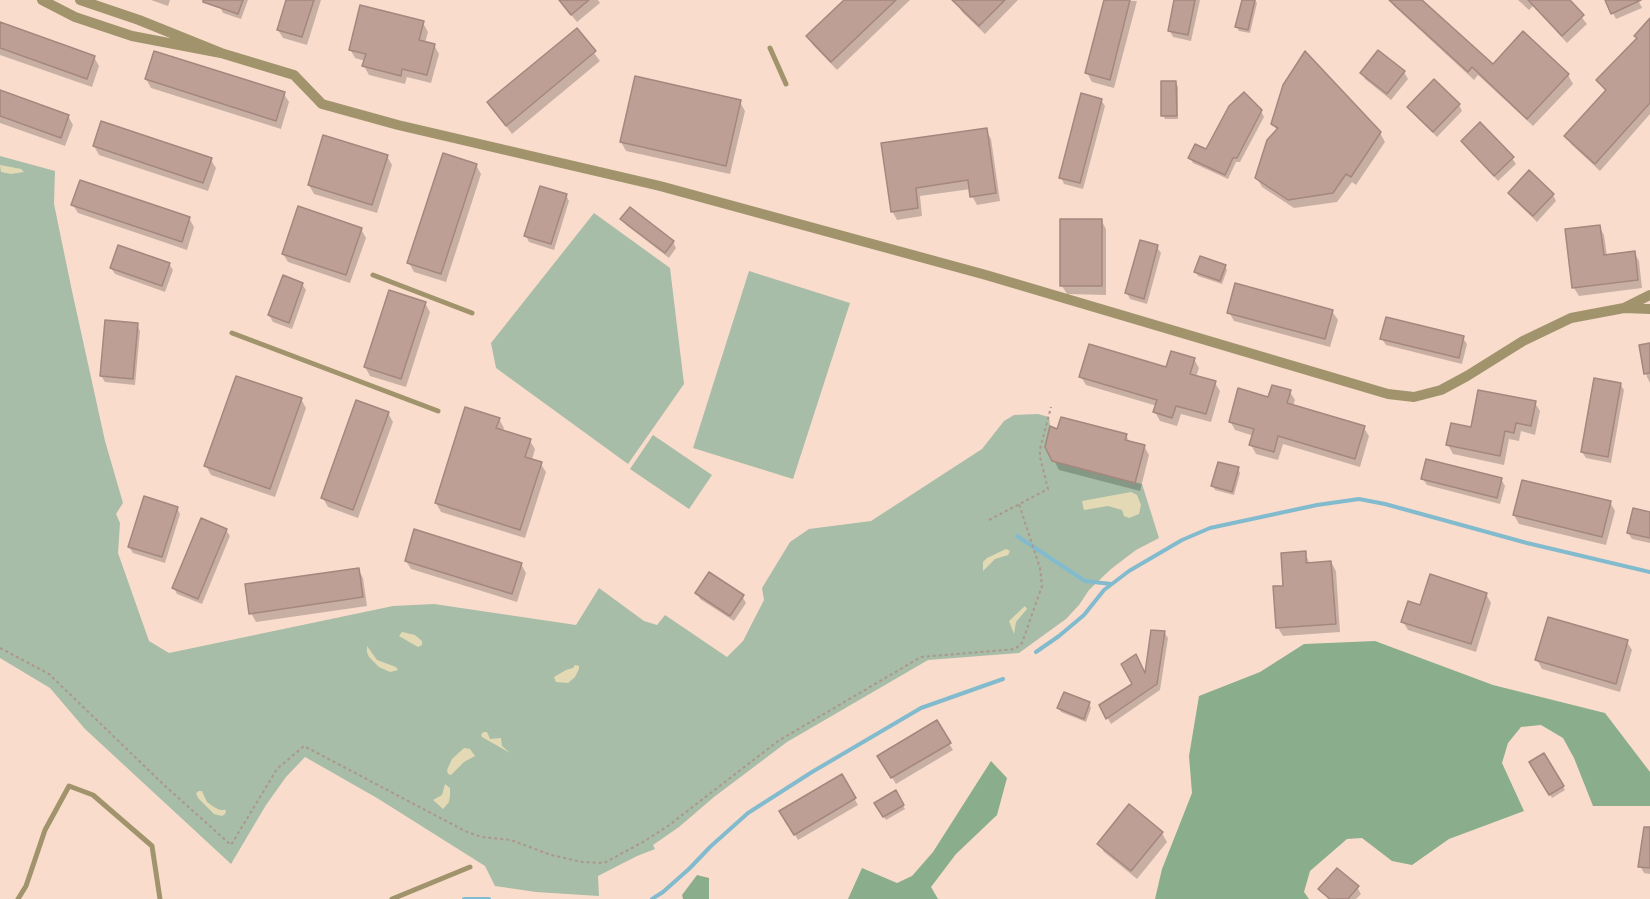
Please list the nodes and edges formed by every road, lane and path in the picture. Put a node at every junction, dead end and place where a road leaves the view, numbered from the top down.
1 (42, 0) edge
2 (80, 0) edge
3 (770, 48) dead end
4 (221, 53) junction
5 (786, 84) dead end
6 (373, 275) dead end
7 (1650, 295) edge
8 (1624, 308) junction
9 (1650, 309) edge
10 (472, 314) dead end
11 (232, 333) dead end
12 (1051, 407) dead end
13 (438, 411) dead end
14 (1019, 504) junction
15 (989, 520) dead end
16 (0, 648) edge
17 (470, 867) dead end
18 (18, 899) edge
19 (160, 899) edge
20 (392, 899) edge

1 - 4 street
2 - 4 street
3 - 5 lane
4 - 8 street
6 - 10 lane
7 - 8 street
8 - 9 street
11 - 13 lane
12 - 14 path
14 - 15 path
14 - 16 path
17 - 20 lane
18 - 19 lane

